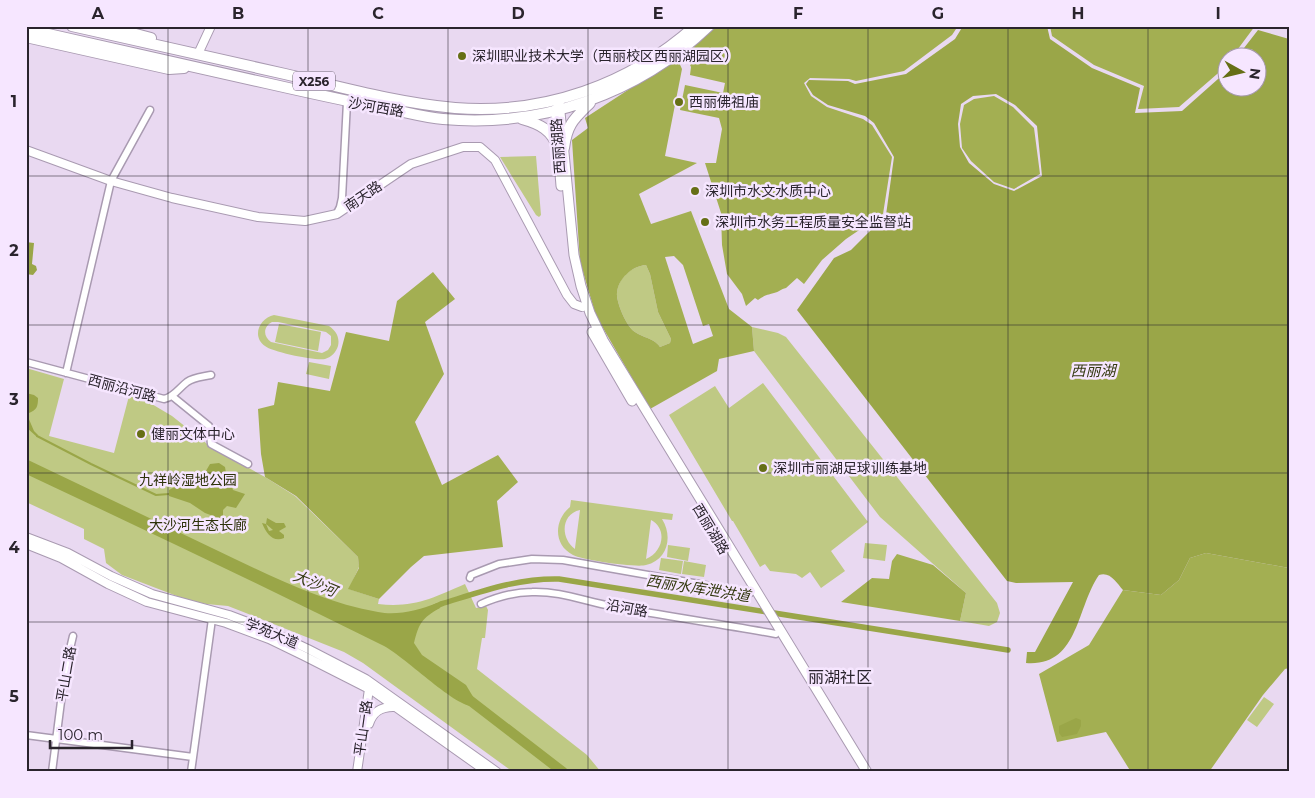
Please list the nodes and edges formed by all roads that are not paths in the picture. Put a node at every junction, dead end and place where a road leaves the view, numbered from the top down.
1 (72, 26) edge
2 (106, 26) edge
3 (211, 26) edge
4 (695, 26) edge
5 (709, 26) edge
6 (27, 36) edge
7 (172, 48) junction
8 (198, 54) junction
9 (593, 99) junction
10 (347, 102) junction
11 (558, 107) junction
12 (150, 110) dead end
13 (518, 118) junction
14 (561, 148) junction
15 (26, 150) edge
16 (111, 181) junction
17 (337, 214) junction
18 (582, 307) junction
19 (26, 362) edge
20 (66, 373) junction
21 (211, 375) dead end
22 (172, 396) junction
23 (248, 464) dead end
24 (26, 537) edge
25 (26, 544) edge
26 (470, 578) dead end
27 (750, 593) junction
28 (481, 604) dead end
29 (763, 609) junction
30 (212, 619) junction
31 (778, 633) junction
32 (73, 636) dead end
33 (371, 688) junction
34 (396, 707) junction
35 (369, 724) junction
36 (26, 735) edge
37 (56, 739) junction
38 (193, 757) junction
39 (52, 772) edge
40 (191, 772) edge
41 (357, 772) edge
42 (362, 772) edge
43 (487, 772) edge
44 (497, 772) edge
45 (860, 772) edge
46 (867, 772) edge

1 - 7 main road, 沙河西路 / X256
2 - 7 main road
3 - 8 street
4 - 11 main road, 沙河西路 / X256
5 - 9 main road, 沙河西路 / X256
6 - 10 main road, 沙河西路 / X256
7 - 8 main road, 沙河西路 / X256
8 - 11 main road, 沙河西路 / X256
9 - 11 main road, 沙河西路 / X256
9 - 14 main road
10 - 13 main road, 沙河西路 / X256
10 - 17 street
11 - 13 main road, 沙河西路 / X256
11 - 14 main road, 西丽湖路
12 - 16 street
13 - 14 main road
14 - 18 main road, 西丽湖路
14 - 29 main road, 西丽湖路
15 - 16 street, 南天路
16 - 17 street, 南天路
16 - 20 street
17 - 18 street, 南天路
18 - 27 main road, 西丽湖路
19 - 20 street, 西丽沿河路
20 - 22 street, 西丽沿河路
21 - 22 street, 西丽沿河路
22 - 23 street
24 - 33 street, 学苑大道
25 - 30 street, 学苑大道
26 - 27 street
27 - 29 main road, 西丽湖路
28 - 31 street, 沿河路
29 - 31 main road
30 - 33 street, 学苑大道
30 - 38 street
31 - 45 main road
31 - 46 main road
32 - 37 street, 平山二路
33 - 34 street, 学苑大道
33 - 35 street, 平山一路
33 - 41 street, 平山一路
33 - 44 street, 学苑大道
34 - 35 street
34 - 43 street, 学苑大道
35 - 42 street, 平山一路
36 - 37 street
37 - 38 street
37 - 39 street, 平山二路
38 - 40 street

